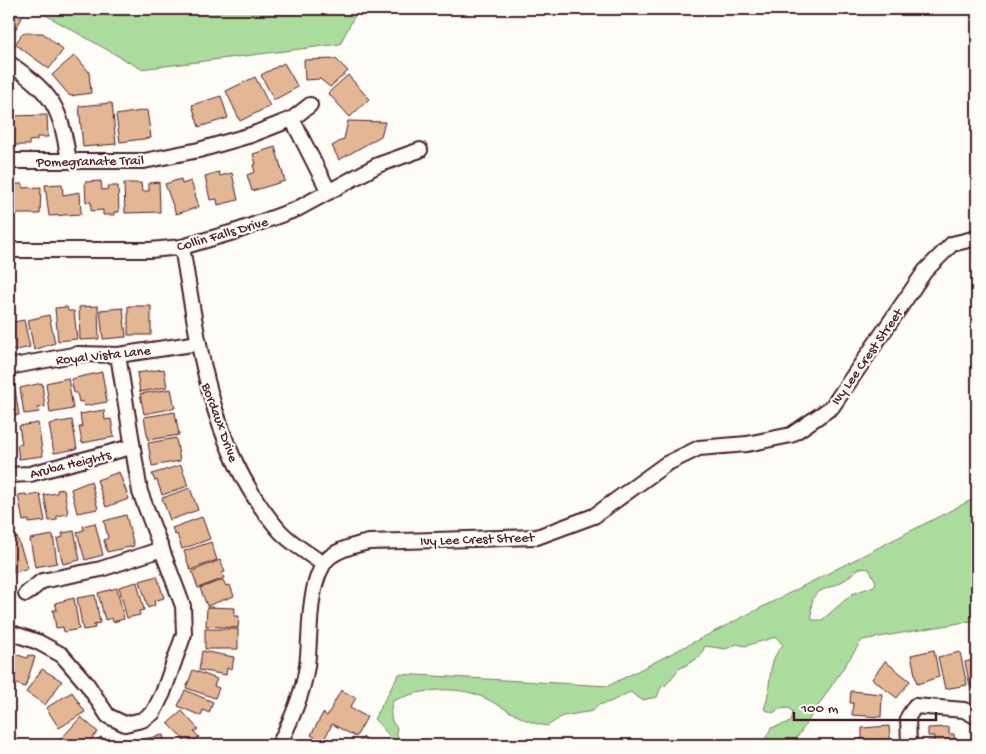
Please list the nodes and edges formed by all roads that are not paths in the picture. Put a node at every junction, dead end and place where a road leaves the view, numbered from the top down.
1 (9, 63) edge
2 (310, 105) dead end
3 (292, 118) junction
4 (420, 150) dead end
5 (9, 161) edge
6 (69, 161) junction
7 (329, 192) junction
8 (977, 238) edge
9 (182, 247) junction
10 (9, 250) edge
11 (198, 343) junction
12 (118, 355) junction
13 (9, 367) edge
14 (131, 447) junction
15 (9, 475) edge
16 (162, 549) junction
17 (323, 564) junction
18 (26, 594) dead end
19 (9, 632) edge
20 (977, 717) edge
21 (279, 745) edge
22 (909, 745) edge

1 - 6 street
2 - 3 street, Pomegranate Trail
3 - 6 street, Pomegranate Trail
3 - 7 street
4 - 7 street, Collin Falls Drive
5 - 6 street, Pomegranate Trail
7 - 9 street, Collin Falls Drive
8 - 17 street, Ivy Lee Crest Street
9 - 10 street, Collin Falls Drive
9 - 11 street, Bordaux Drive
11 - 12 street, Royal Vista Lane
11 - 17 street, Bordaux Drive
12 - 13 street, Royal Vista Lane
12 - 14 street
14 - 15 street, Aruba Heights
14 - 16 street
16 - 18 street
16 - 19 street
17 - 21 street
20 - 22 street

